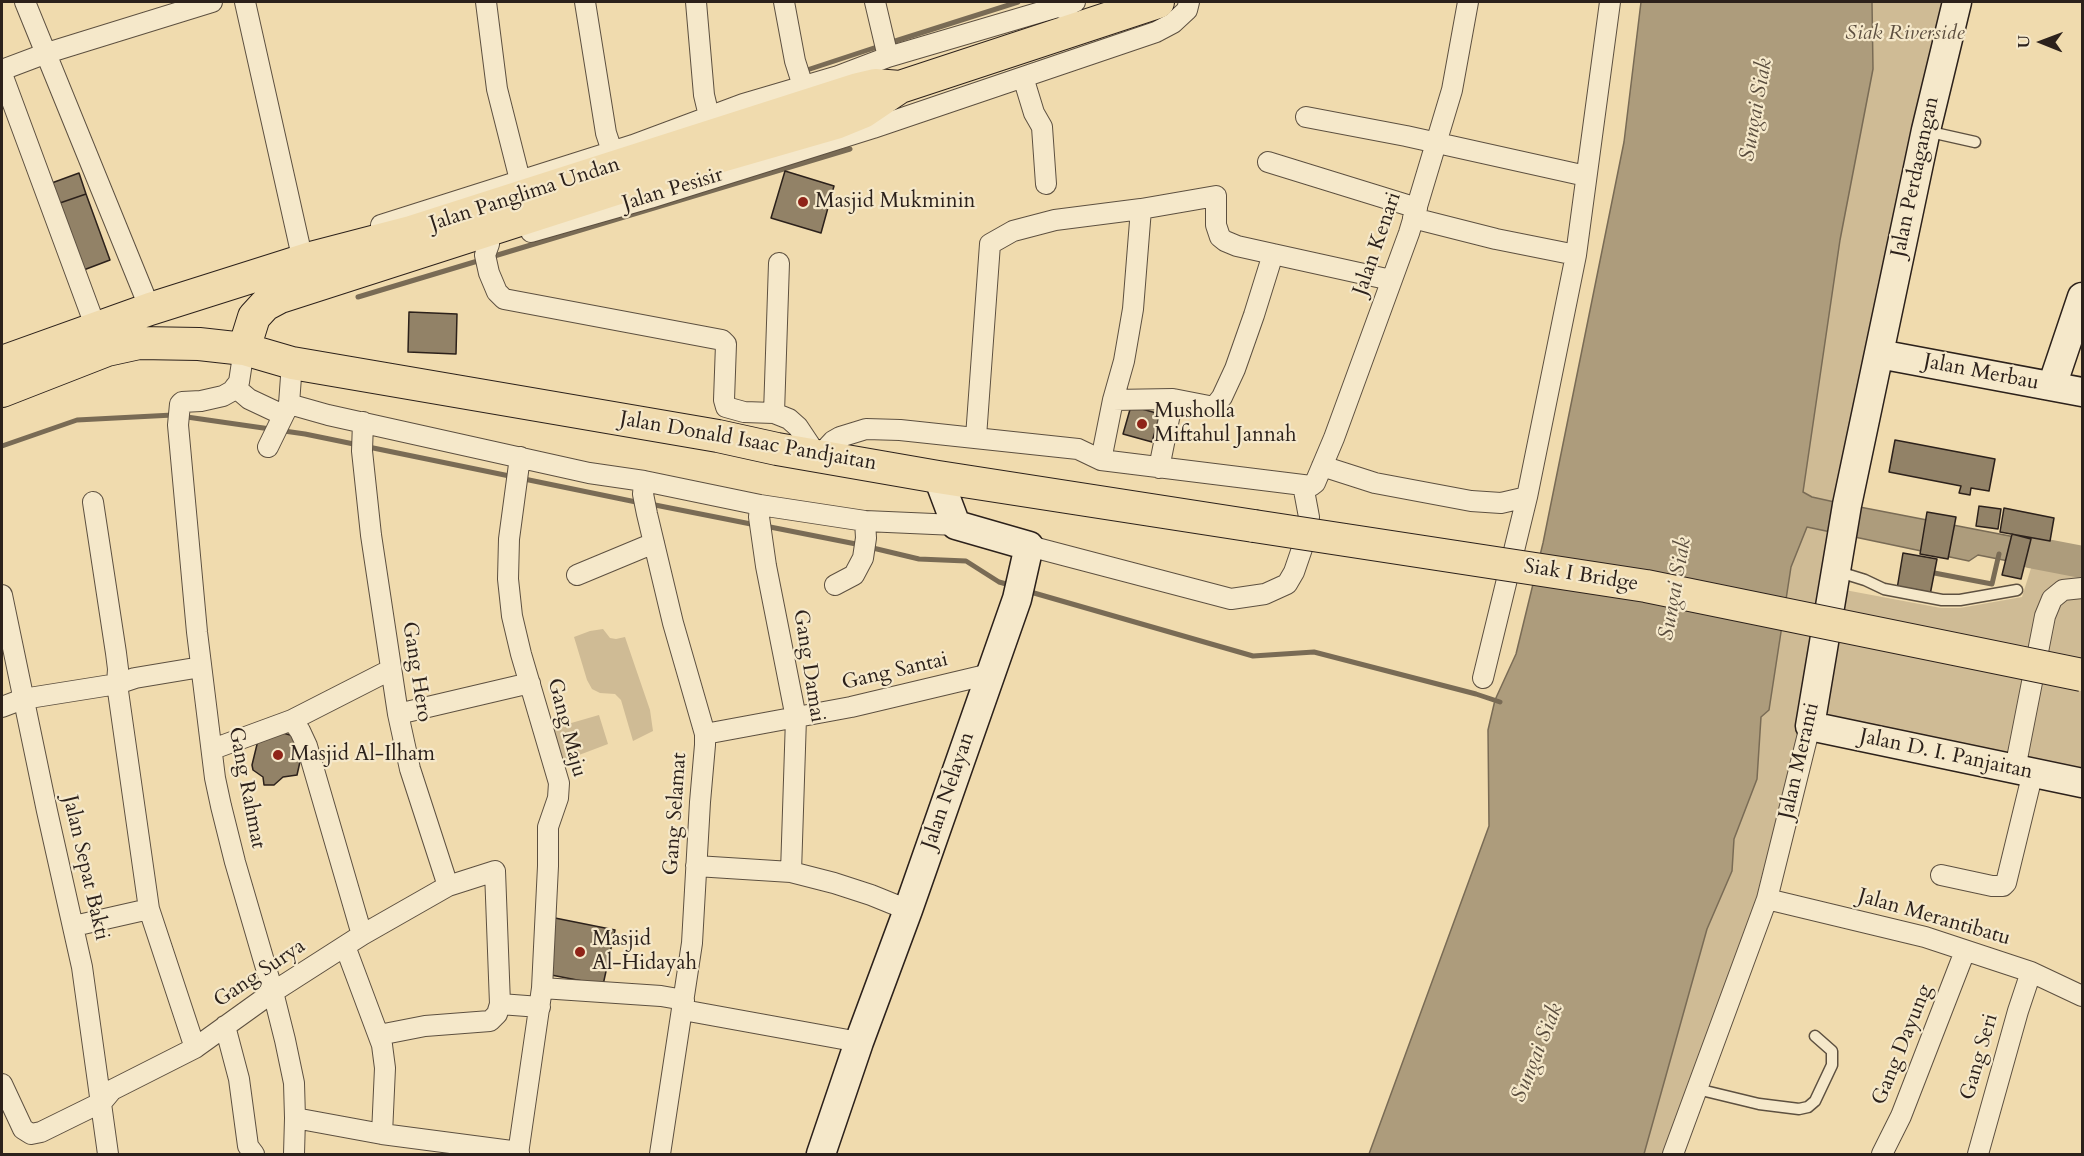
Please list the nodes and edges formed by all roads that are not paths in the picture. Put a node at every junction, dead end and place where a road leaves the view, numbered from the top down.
1 (25, 2) edge
2 (212, 2) edge
3 (245, 2) edge
4 (486, 2) edge
5 (585, 2) edge
6 (696, 2) edge
7 (784, 2) edge
8 (875, 2) edge
9 (1158, 2) edge
10 (1189, 2) edge
11 (1468, 2) edge
12 (1610, 2) edge
13 (1957, 2) edge
14 (1069, 3) edge
15 (1056, 51) junction
16 (47, 52) junction
17 (888, 53) junction
18 (2, 70) edge
19 (799, 73) junction
20 (2, 74) edge
21 (1023, 77) junction
22 (900, 87) junction
23 (706, 107) junction
24 (1306, 117) dead end
25 (1926, 130) junction
26 (1976, 142) dead end
27 (609, 143) junction
28 (1436, 143) junction
29 (1268, 162) dead end
30 (518, 174) junction
31 (565, 174) junction
32 (689, 176) junction
33 (1586, 176) junction
34 (1046, 184) dead end
35 (648, 189) junction
36 (1141, 209) junction
37 (1415, 213) junction
38 (414, 242) junction
39 (315, 254) junction
40 (1273, 254) junction
41 (1576, 255) junction
42 (488, 258) junction
43 (779, 263) dead end
44 (1391, 280) junction
45 (280, 297) junction
46 (2082, 297) edge
47 (150, 309) junction
48 (96, 328) junction
49 (244, 349) junction
50 (1879, 354) junction
51 (2, 362) edge
52 (292, 363) junction
53 (2052, 386) junction
54 (235, 387) junction
55 (2, 391) edge
56 (2082, 392) edge
57 (1173, 399) junction
58 (1113, 400) junction
59 (774, 413) junction
60 (278, 426) junction
61 (717, 435) junction
62 (362, 436) junction
63 (976, 437) junction
64 (820, 455) junction
65 (1101, 460) junction
66 (1323, 466) junction
67 (1160, 468) junction
68 (517, 471) junction
69 (938, 477) junction
70 (1303, 485) junction
71 (643, 487) junction
72 (1527, 497) junction
73 (93, 502) dead end
74 (760, 511) junction
75 (957, 525) junction
76 (1254, 526) joint
77 (866, 530) junction
78 (654, 543) junction
79 (1027, 558) junction
80 (1836, 570) junction
81 (577, 575) dead end
82 (836, 585) dead end
83 (2082, 588) edge
84 (2018, 590) dead end
85 (2, 595) edge
86 (201, 667) junction
87 (390, 670) junction
88 (990, 674) junction
89 (2082, 675) edge
90 (1483, 678) dead end
91 (530, 683) junction
92 (117, 684) junction
93 (23, 699) junction
94 (2, 707) edge
95 (398, 714) junction
96 (796, 718) junction
97 (292, 720) junction
98 (1810, 726) junction
99 (705, 734) junction
100 (213, 749) junction
101 (2024, 771) junction
102 (2082, 783) edge
103 (696, 866) junction
104 (791, 872) junction
105 (1941, 875) dead end
106 (448, 886) junction
107 (1767, 899) junction
108 (149, 909) junction
109 (908, 910) junction
110 (74, 926) junction
111 (362, 935) junction
112 (345, 946) junction
113 (1965, 951) junction
114 (2031, 972) junction
115 (273, 992) junction
116 (2082, 996) edge
117 (541, 997) junction
118 (500, 1004) junction
119 (683, 1005) junction
120 (225, 1026) junction
121 (379, 1035) junction
122 (1815, 1036) dead end
123 (859, 1042) junction
124 (195, 1048) junction
125 (2, 1084) edge
126 (1698, 1089) junction
127 (102, 1102) junction
128 (295, 1118) junction
129 (382, 1134) junction
130 (518, 1153) edge
131 (108, 1155) edge
132 (254, 1155) edge
133 (294, 1155) edge
134 (660, 1155) edge
135 (822, 1155) edge
136 (1673, 1155) edge
137 (1882, 1155) edge
138 (1978, 1155) edge

1 - 16 street
2 - 16 street
3 - 39 street
4 - 30 street
5 - 27 street
6 - 23 street
7 - 19 street
8 - 17 street
9 - 15 main road, Jalan Panglima Undan
10 - 15 street, Jalan Pesisir
11 - 28 street, Jalan Kenari
12 - 33 street
13 - 25 street, Jalan Perdagangan
14 - 17 street
15 - 21 street, Jalan Pesisir
15 - 22 main road, Jalan Panglima Undan
16 - 18 street
16 - 47 street
17 - 19 street
19 - 23 street
20 - 48 street
21 - 32 street, Jalan Pesisir
21 - 34 street
22 - 31 main road, Jalan Panglima Undan
22 - 32 main road, Jalan Panglima Undan
23 - 27 street
24 - 28 street
25 - 26 lane
25 - 50 street, Jalan Perdagangan
27 - 31 street
28 - 33 street
28 - 37 street, Jalan Kenari
29 - 37 street
30 - 31 street
30 - 39 street
31 - 38 main road, Jalan Panglima Undan
32 - 35 main road, Jalan Panglima Undan
33 - 41 street
35 - 38 main road, Jalan Panglima Undan
35 - 42 street, Jalan Pesisir
36 - 40 street
36 - 58 street
36 - 63 street
37 - 41 street
37 - 44 street, Jalan Kenari
38 - 39 main road, Jalan Panglima Undan
38 - 45 main road, Jalan Panglima Undan
39 - 47 main road, Jalan Panglima Undan
40 - 44 street
40 - 57 street
41 - 72 street
42 - 45 street, Jalan Pesisir
42 - 59 street
43 - 59 street
44 - 66 street, Jalan Kenari
45 - 49 main road, Jalan Panglima Undan
46 - 53 street
47 - 48 main road, Jalan Panglima Undan
48 - 51 main road, Jalan Panglima Undan
49 - 52 main road, Jalan Donald Isaac Pandjaitan
49 - 54 street
49 - 55 main road, Jalan Donald Isaac Pandjaitan
50 - 53 street, Jalan Merbau
50 - 80 street, Jalan Meranti
52 - 60 street
52 - 61 main road, Jalan Donald Isaac Pandjaitan
53 - 56 street, Jalan Merbau
54 - 60 street
54 - 86 street, Gang Rahmat
57 - 58 street
57 - 67 street
58 - 65 street
59 - 61 street
59 - 64 street
60 - 62 street
61 - 64 main road, Jalan Donald Isaac Pandjaitan
62 - 68 street
62 - 87 street, Gang Hero
63 - 64 street
63 - 65 street
64 - 69 main road, Jalan Donald Isaac Pandjaitan
65 - 67 street
66 - 70 street, Jalan Kenari
66 - 72 street
67 - 70 street
68 - 71 street
68 - 91 street, Gang Maju
69 - 75 street
69 - 76 main road, Jalan Donald Isaac Pandjaitan
70 - 79 street
71 - 74 street
71 - 78 street, Gang Selamat
72 - 90 street
73 - 92 street
74 - 77 street
74 - 96 street, Gang Damai
75 - 77 street
75 - 79 street
76 - 89 main road, Siak I Bridge, bridge
77 - 82 street
78 - 81 street
78 - 99 street, Gang Selamat
79 - 88 street, Jalan Nelayan
80 - 84 lane
80 - 98 street, Jalan Meranti
83 - 101 street
85 - 93 street, Jalan Sepat Bakti
86 - 92 street
86 - 100 street, Gang Rahmat
87 - 95 street, Gang Hero
87 - 97 street
88 - 96 street, Gang Santai
88 - 109 street, Jalan Nelayan
91 - 95 street
91 - 117 street, Gang Maju
92 - 93 street
92 - 108 street
93 - 94 street
93 - 110 street, Jalan Sepat Bakti
95 - 106 street, Gang Hero
96 - 99 street, Gang Santai
96 - 104 street, Gang Damai
97 - 100 street
97 - 111 street
98 - 101 street, Jalan D. I. Panjaitan
98 - 107 street, Jalan Meranti
99 - 103 street, Gang Selamat
100 - 115 street, Gang Rahmat
101 - 102 street, Jalan D. I. Panjaitan
101 - 105 street
103 - 104 street
103 - 119 street, Gang Selamat
104 - 109 street
106 - 111 street, Gang Surya
106 - 118 street
107 - 113 street, Jalan Merantibatu
107 - 126 street, Jalan Meranti
108 - 110 street
108 - 124 street
109 - 123 street, Jalan Nelayan
110 - 127 street, Jalan Sepat Bakti
111 - 112 street, Gang Surya
112 - 115 street, Gang Surya
112 - 121 street
113 - 114 street, Jalan Merantibatu
113 - 137 street, Gang Dayung
114 - 116 street, Jalan Merantibatu
114 - 138 street, Gang Seri
115 - 120 street, Gang Surya
115 - 128 street, Gang Rahmat
117 - 118 street
117 - 119 street
117 - 130 street, Gang Maju
118 - 121 street
119 - 123 street
119 - 134 street, Gang Selamat
120 - 124 street, Gang Surya
120 - 132 street
121 - 129 street
122 - 126 lane
123 - 135 street, Jalan Nelayan
124 - 127 street, Gang Surya
125 - 127 street, Gang Surya
126 - 136 street, Jalan Meranti
127 - 131 street, Jalan Sepat Bakti
128 - 129 street
128 - 133 street, Gang Rahmat
129 - 130 street

